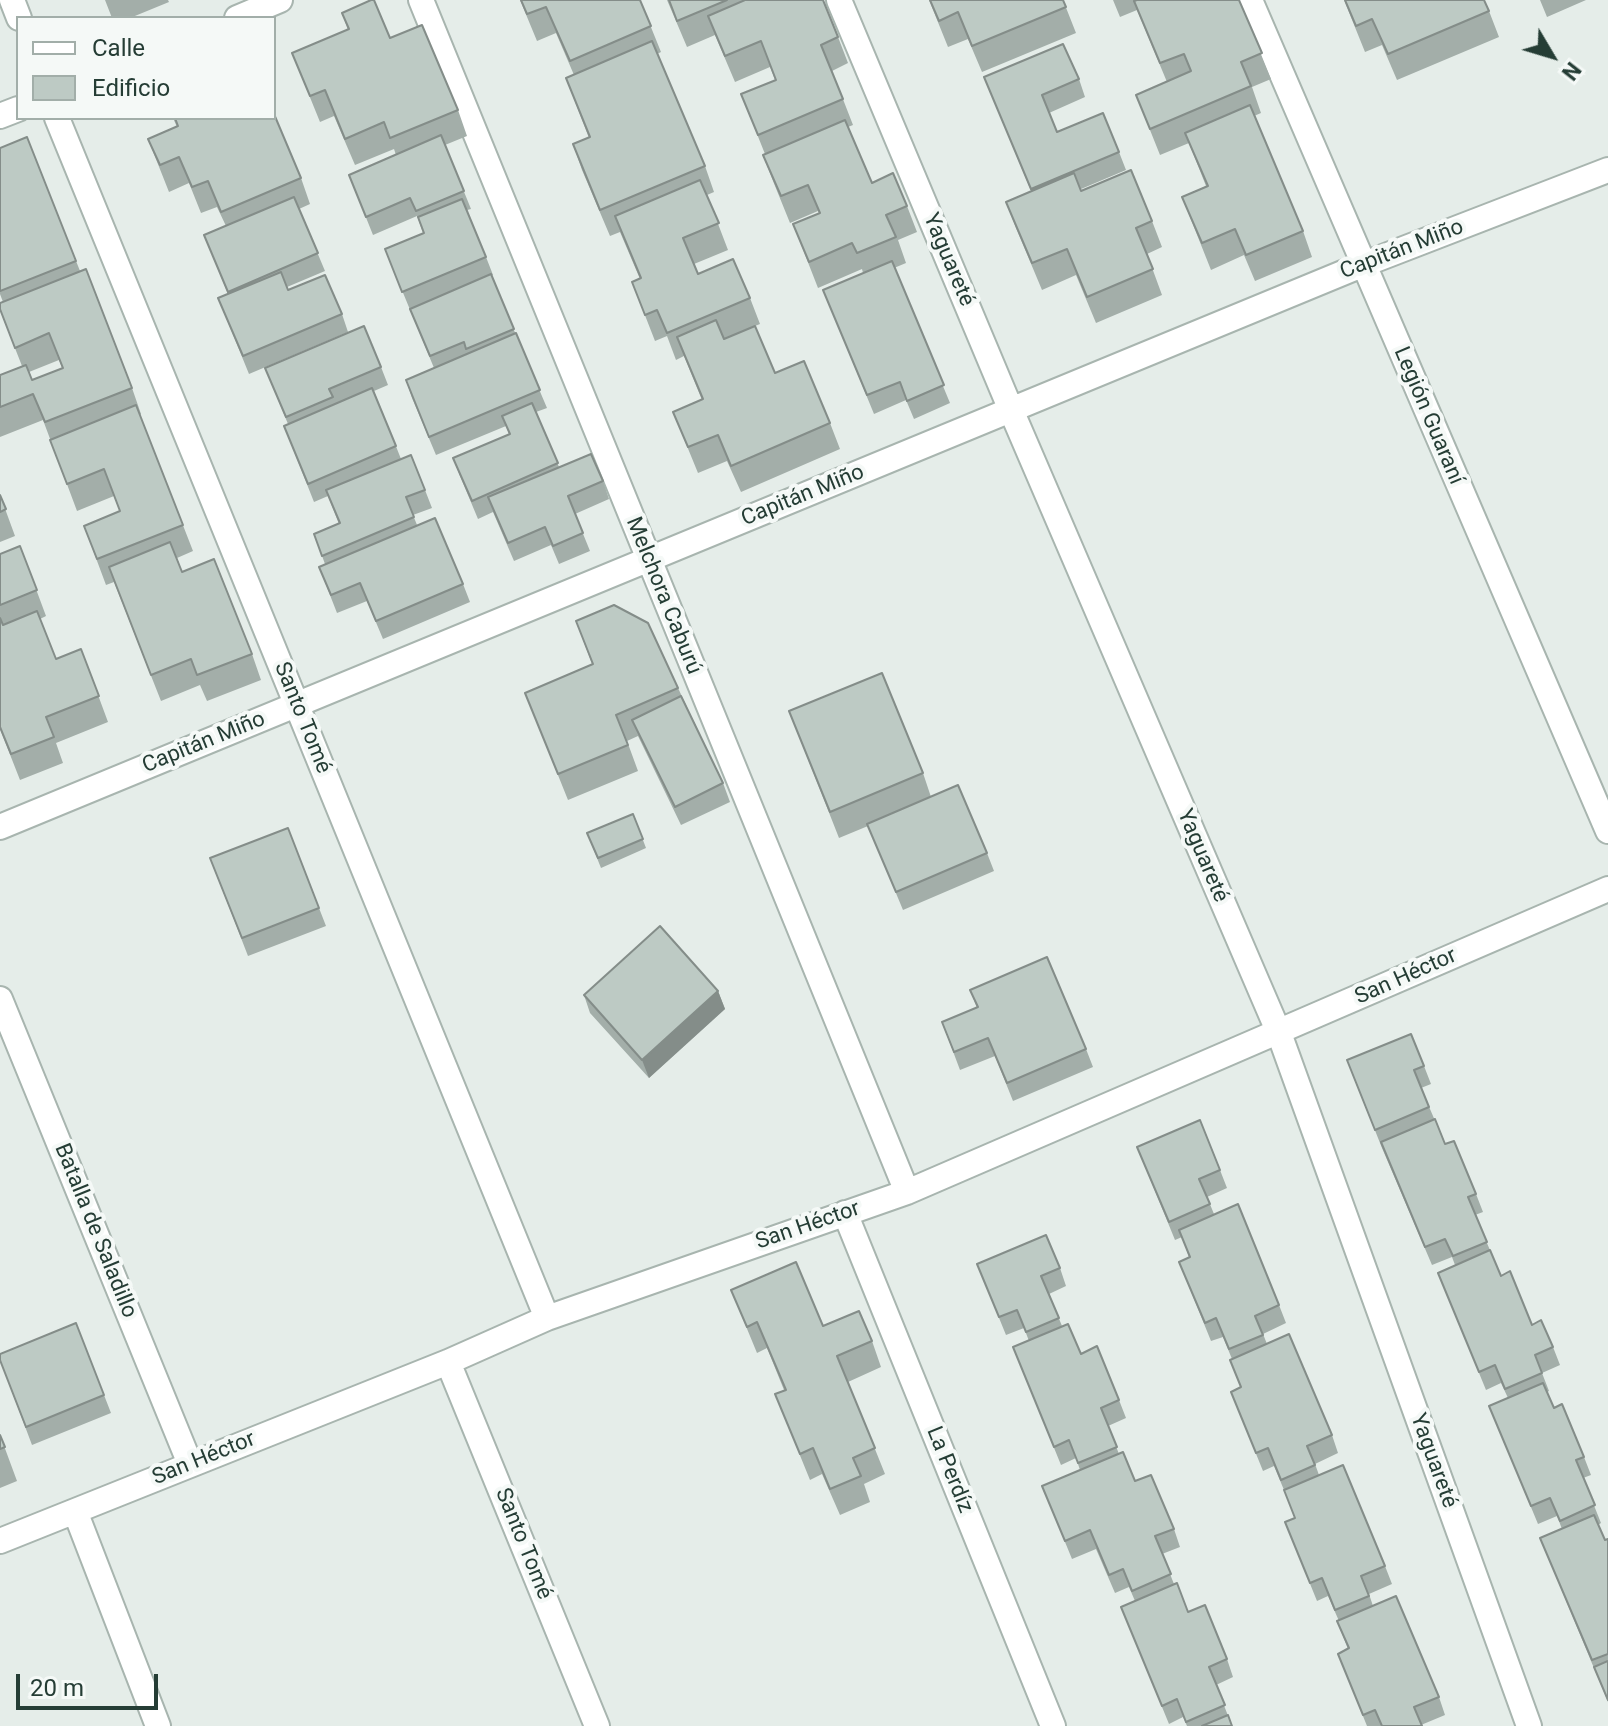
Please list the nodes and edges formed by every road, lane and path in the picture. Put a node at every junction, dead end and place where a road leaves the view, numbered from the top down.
1 (280, 0) edge
2 (421, 0) edge
3 (839, 0) edge
4 (1250, 0) edge
5 (242, 16) edge
6 (58, 120) edge
7 (1608, 170) edge
8 (1362, 265) junction
9 (1011, 410) junction
10 (648, 560) junction
11 (297, 705) junction
12 (0, 827) edge
13 (1608, 831) edge
14 (1608, 889) edge
15 (0, 999) edge
16 (1279, 1033) junction
17 (907, 1192) junction
18 (845, 1213) junction
19 (547, 1318) junction
20 (448, 1362) junction
21 (190, 1464) junction
22 (75, 1511) junction
23 (0, 1541) edge
24 (158, 1726) edge
25 (597, 1726) edge
26 (1053, 1726) edge
27 (1529, 1726) edge

1 - 5 street
2 - 10 street, Melchora Caburú
3 - 9 street, Yaguareté
4 - 8 street, Legión Guaraní
6 - 11 street, Santo Tomé
7 - 8 street, Capitán Miño
8 - 9 street, Capitán Miño
8 - 13 street, Legión Guaraní
9 - 10 street, Capitán Miño
9 - 16 street, Yaguareté
10 - 11 street, Capitán Miño
10 - 17 street, Melchora Caburú
11 - 12 street, Capitán Miño
11 - 19 street, Santo Tomé
14 - 16 street, San Héctor
15 - 21 street, Batalla de Saladillo
16 - 17 street, San Héctor
16 - 27 street, Yaguareté
17 - 18 street, San Héctor
18 - 19 street, San Héctor
18 - 26 street, La Perdíz
19 - 20 street, San Héctor
20 - 21 street, San Héctor
20 - 25 street, Santo Tomé
21 - 22 street, San Héctor
22 - 23 street, San Héctor
22 - 24 street

